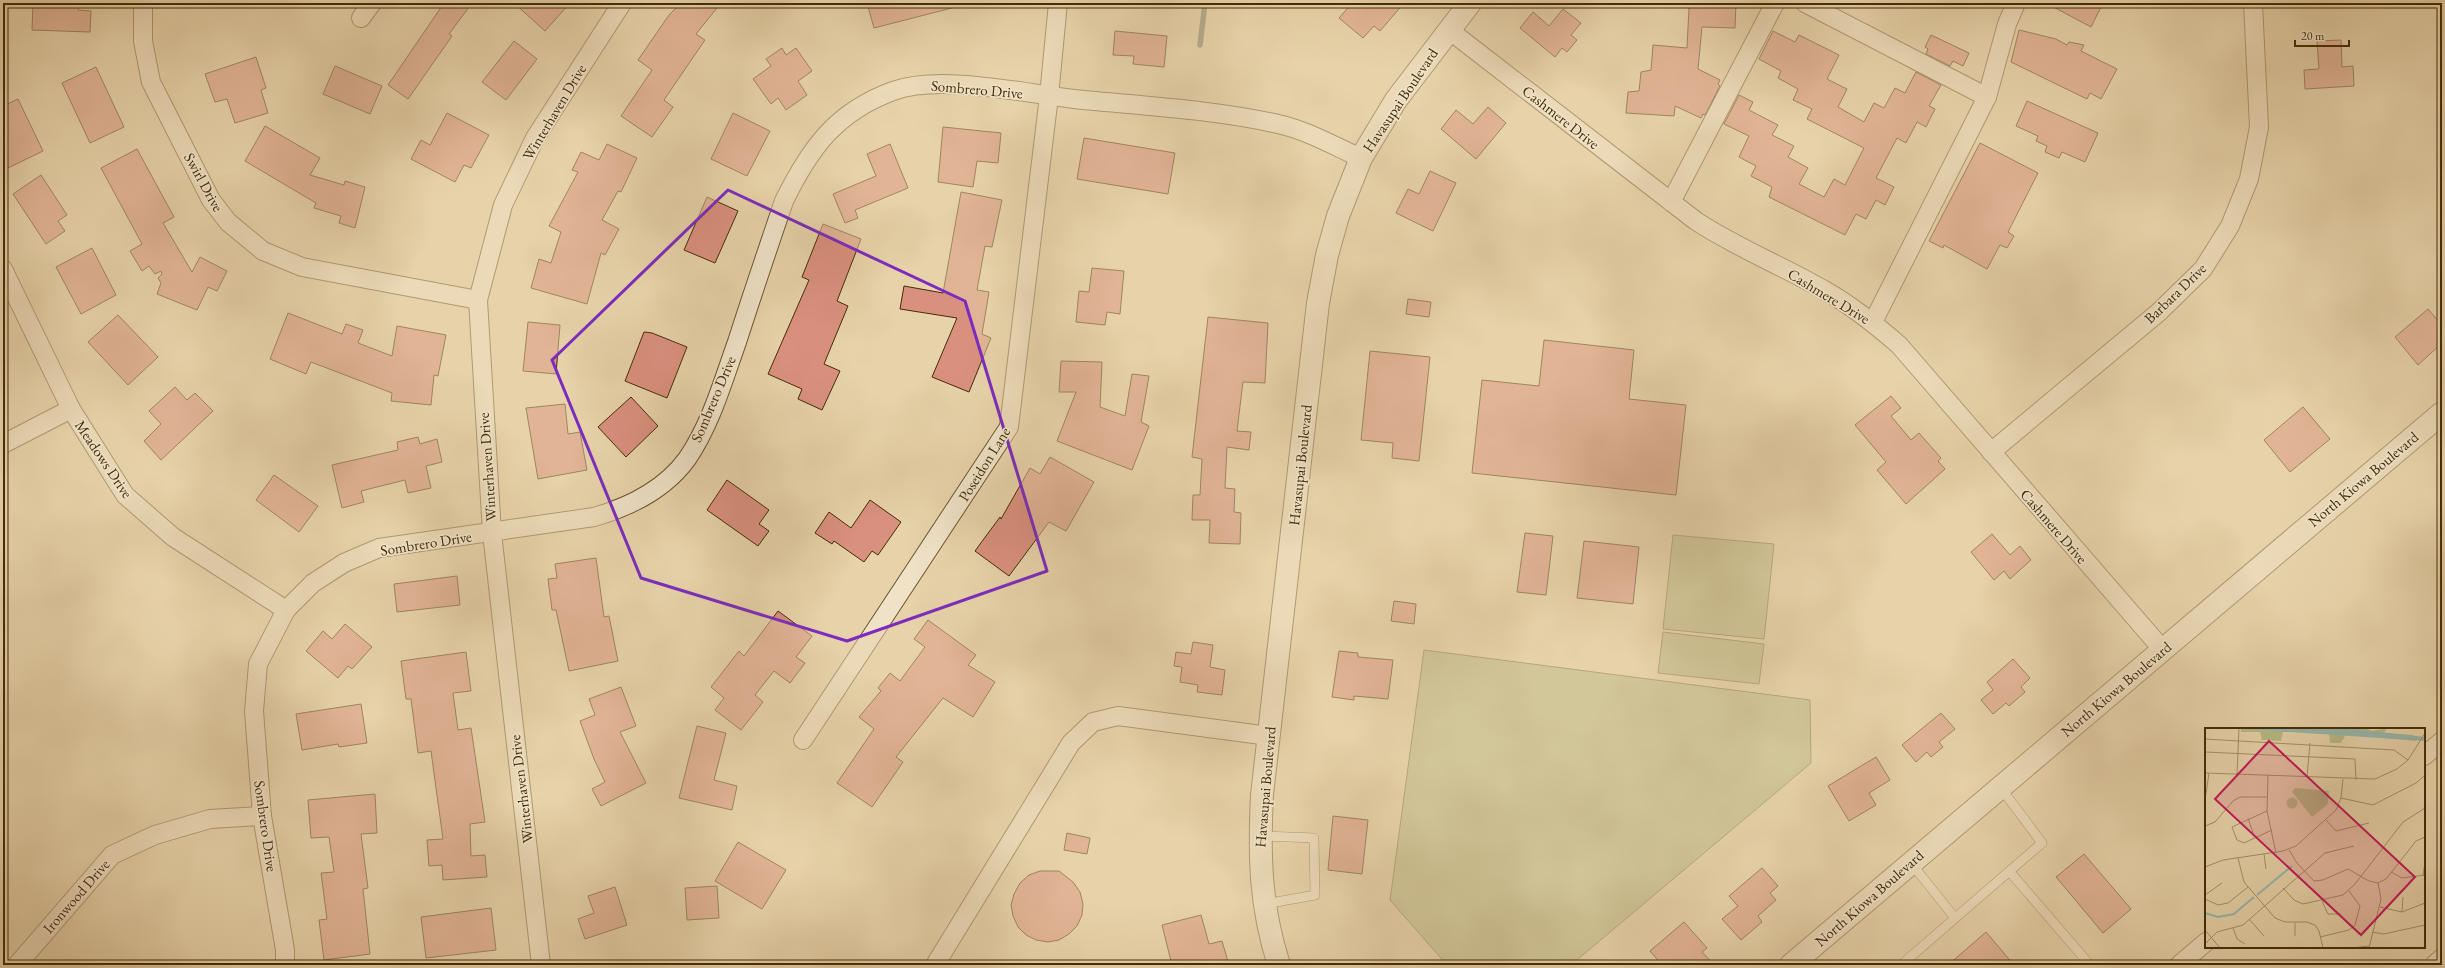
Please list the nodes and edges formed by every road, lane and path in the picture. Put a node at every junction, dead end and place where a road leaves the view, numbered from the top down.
1 (143, 3) edge
2 (372, 3) edge
3 (622, 3) edge
4 (1058, 3) edge
5 (1470, 3) edge
6 (1775, 3) edge
7 (1805, 3) edge
8 (2016, 3) edge
9 (2253, 3) edge
10 (360, 18) dead end
11 (1449, 30) junction
12 (1049, 96) junction
13 (1987, 97) junction
14 (1361, 158) junction
15 (1671, 202) junction
16 (3, 269) edge
17 (478, 300) junction
18 (1873, 322) junction
19 (71, 409) junction
20 (2442, 413) edge
21 (3, 444) edge
22 (1991, 452) junction
23 (492, 533) junction
24 (286, 610) junction
25 (2163, 650) junction
26 (1269, 736) junction
27 (803, 740) dead end
28 (2442, 741) edge
29 (2425, 755) edge
30 (1999, 787) junction
31 (262, 816) junction
32 (1260, 836) junction
33 (1910, 862) junction
34 (2010, 872) junction
35 (1265, 904) junction
36 (1955, 918) junction
37 (2205, 943) edge
38 (2442, 958) edge
39 (1796, 963) edge
40 (17, 965) edge
41 (285, 965) edge
42 (541, 965) edge
43 (935, 965) edge
44 (1279, 965) edge
45 (1901, 965) edge
46 (2090, 965) edge
47 (2179, 965) edge
48 (2434, 965) edge

1 - 17 street, Swirl Drive
2 - 10 street
3 - 17 street, Winterhaven Drive
4 - 12 street, Poseidon Lane
5 - 11 street, Havasupai Boulevard
6 - 15 street
7 - 13 street
8 - 13 street
9 - 22 street, Barbara Drive
11 - 14 street, Havasupai Boulevard
11 - 15 street, Cashmere Drive
12 - 14 street, Sombrero Drive
12 - 23 street, Sombrero Drive
12 - 27 street, Poseidon Lane
13 - 18 street
14 - 26 street, Havasupai Boulevard
15 - 18 street, Cashmere Drive
16 - 19 street, Meadows Drive
17 - 23 street, Winterhaven Drive
18 - 22 street, Cashmere Drive
19 - 21 street
19 - 24 street, Meadows Drive
20 - 25 street, North Kiowa Boulevard
22 - 25 street, Cashmere Drive
23 - 24 street, Sombrero Drive
23 - 42 street, Winterhaven Drive
24 - 31 street, Sombrero Drive
25 - 30 street, North Kiowa Boulevard
26 - 32 street, Havasupai Boulevard
26 - 43 street
28 - 29 street
30 - 33 street, North Kiowa Boulevard
30 - 34 lane
31 - 40 street, Ironwood Drive
31 - 41 street, Sombrero Drive
32 - 35 street, Havasupai Boulevard
32 - 35 lane
33 - 36 lane
33 - 39 street, North Kiowa Boulevard
34 - 36 lane
34 - 46 lane
35 - 44 street, Havasupai Boulevard
36 - 45 lane
37 - 47 street
38 - 48 street

